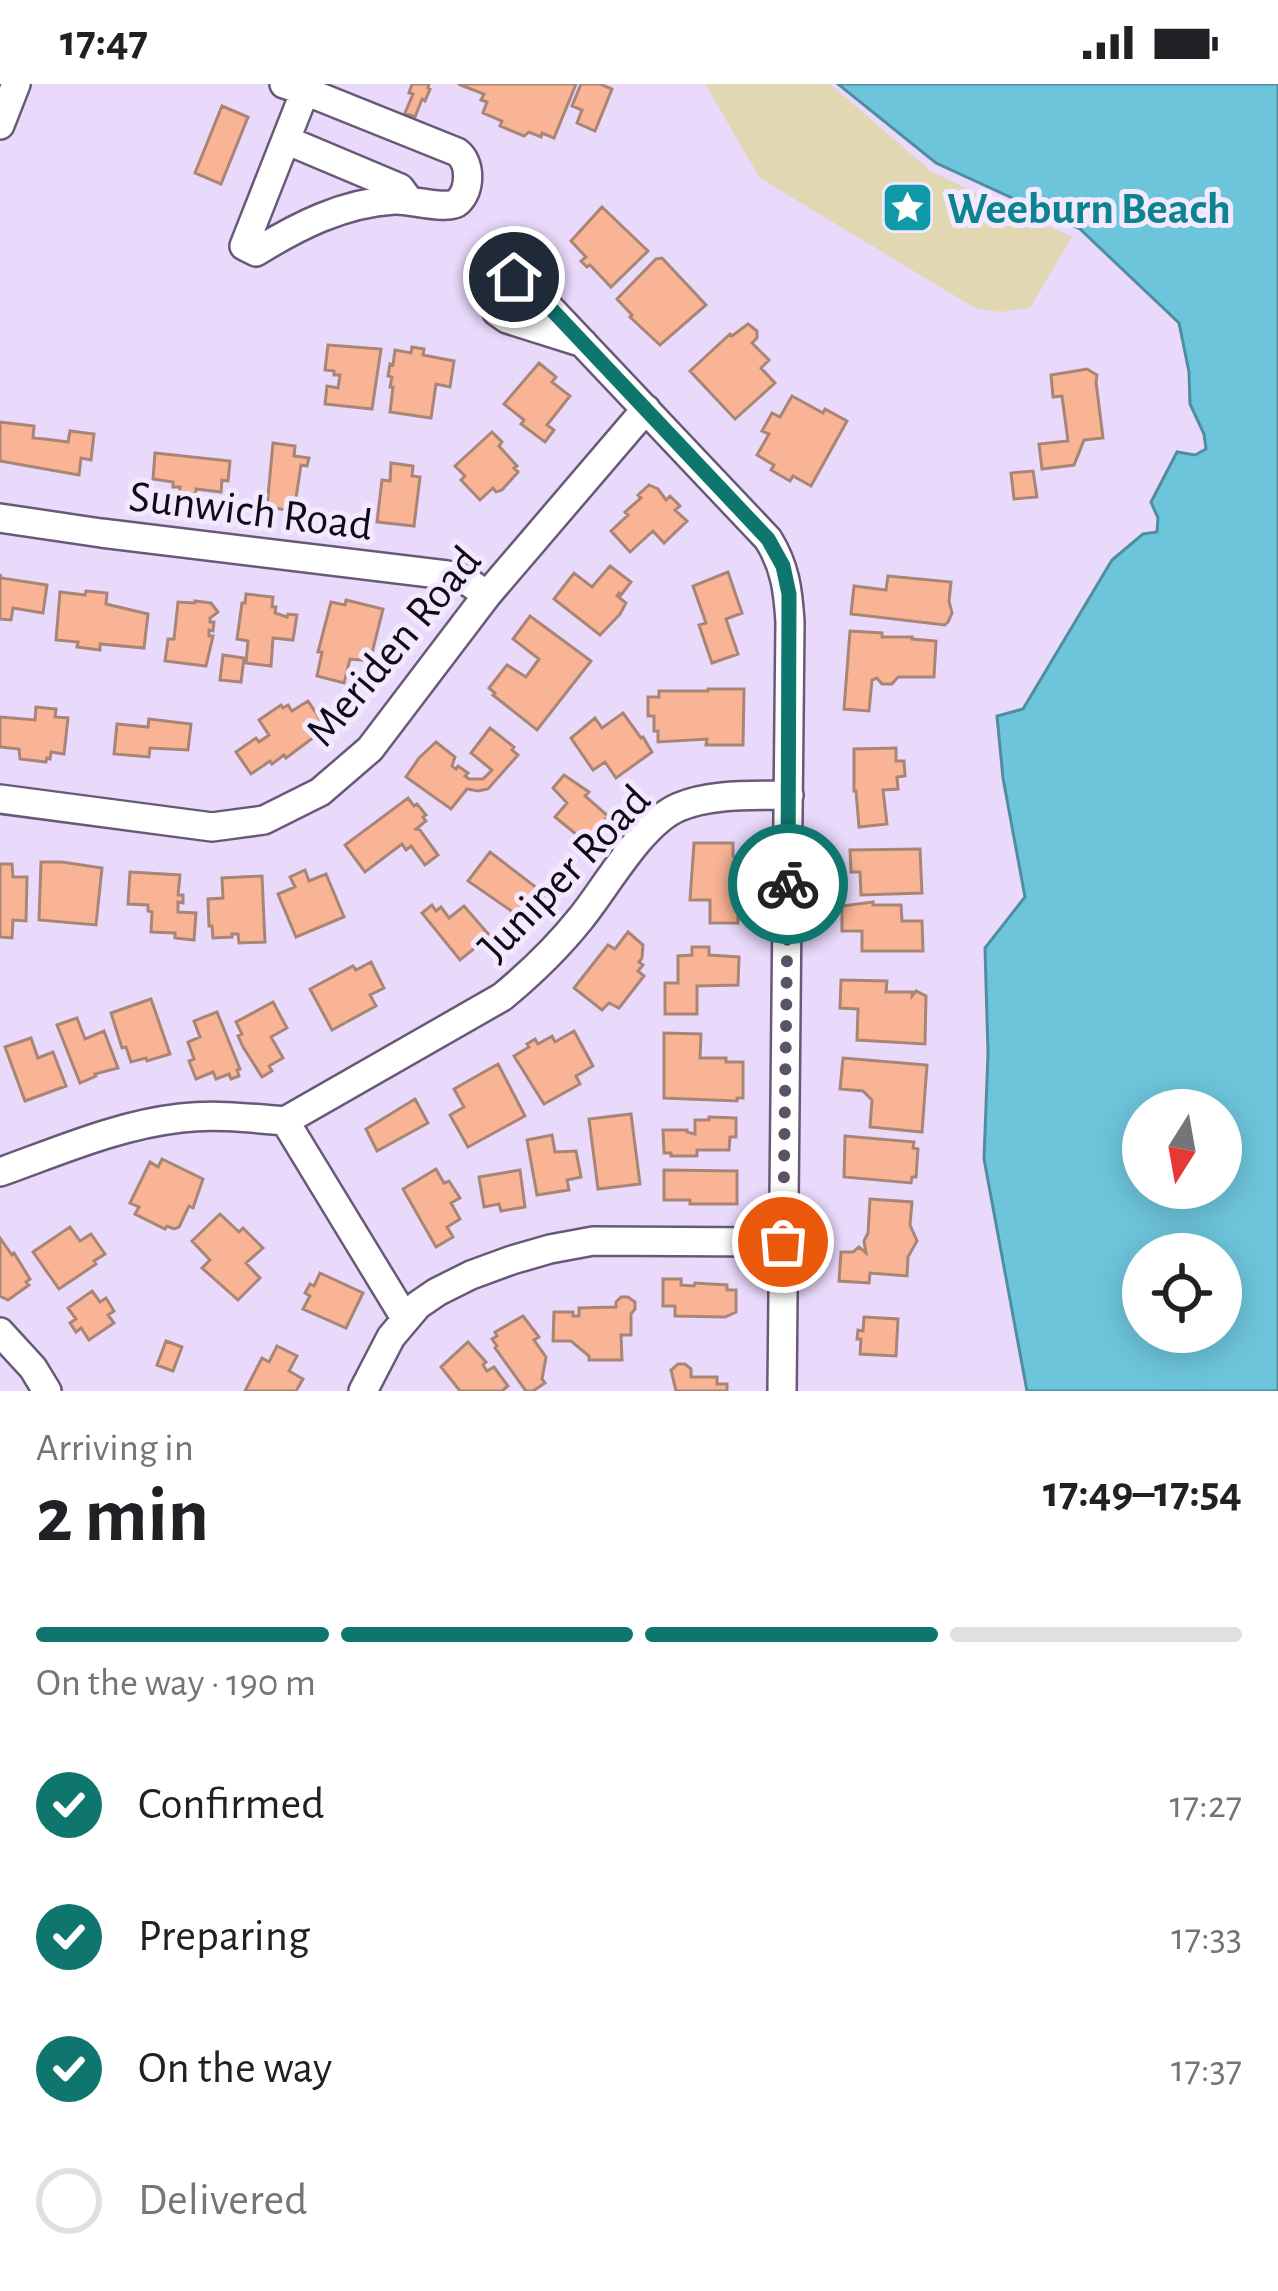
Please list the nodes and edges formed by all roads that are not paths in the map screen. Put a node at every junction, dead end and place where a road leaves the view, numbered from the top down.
1 (16, 84) edge
2 (295, 87) edge
3 (0, 125) edge
4 (286, 140) junction
5 (408, 199) junction
6 (583, 343) dead end
7 (646, 409) junction
8 (0, 518) edge
9 (487, 595) junction
10 (789, 795) junction
11 (0, 799) edge
12 (285, 1120) junction
13 (0, 1172) edge
14 (783, 1242) junction
15 (406, 1318) junction
16 (0, 1332) edge
17 (47, 1391) edge
18 (363, 1391) edge
19 (782, 1391) edge

1 - 3 street
2 - 4 street
2 - 5 street
4 - 5 street
4 - 5 street
6 - 7 street
7 - 9 street, Meriden Road
7 - 10 street
8 - 9 street, Sunwich Road
9 - 11 street, Meriden Road
10 - 12 street, Juniper Road
10 - 14 street
12 - 13 street
12 - 15 street
14 - 15 street
14 - 19 street
15 - 18 street
16 - 17 street

